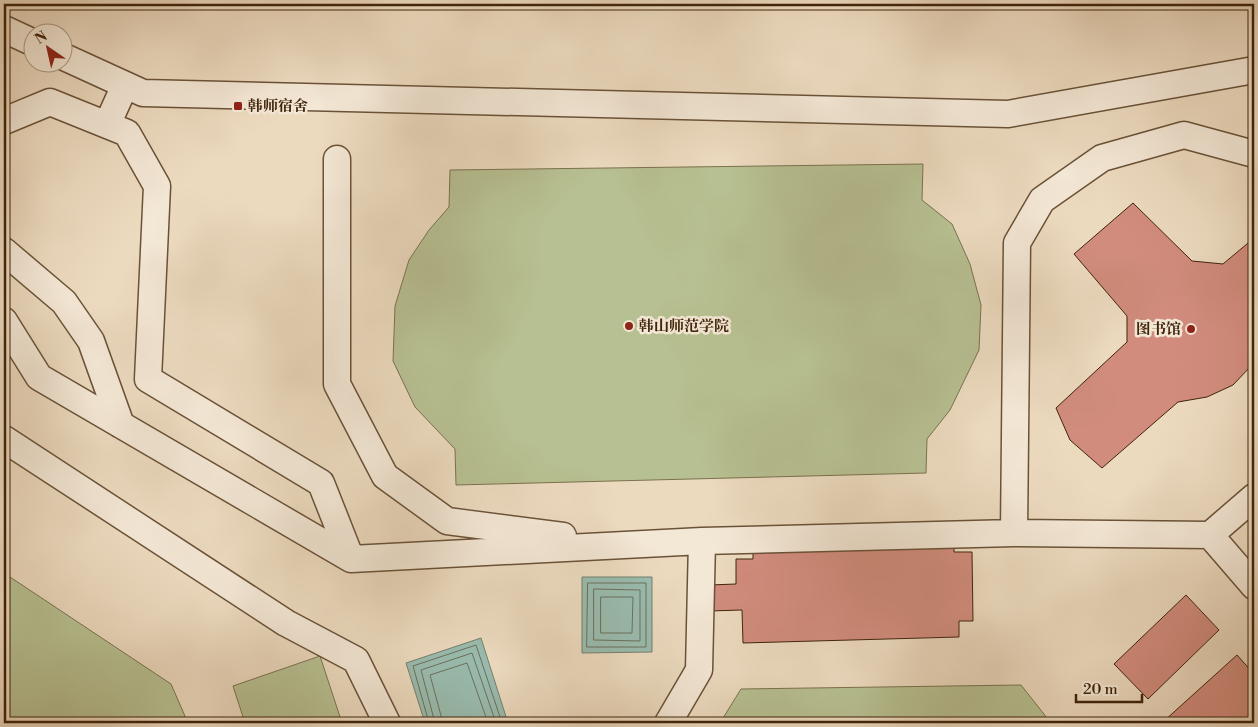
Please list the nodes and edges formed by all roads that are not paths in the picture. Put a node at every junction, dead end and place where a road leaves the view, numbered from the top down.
1 (4, 29) edge
2 (22, 37) edge
3 (72, 61) edge
4 (1254, 70) edge
5 (125, 85) junction
6 (4, 121) edge
7 (107, 125) junction
8 (1254, 154) edge
9 (337, 159) dead end
10 (4, 251) edge
11 (4, 321) edge
12 (121, 425) junction
13 (4, 440) edge
14 (1254, 497) edge
15 (1014, 532) junction
16 (1210, 535) junction
17 (702, 541) junction
18 (628, 545) junction
19 (351, 559) junction
20 (1254, 586) edge
21 (387, 723) edge
22 (668, 723) edge

1 - 2 street
3 - 5 street
4 - 5 street
5 - 7 street
6 - 7 street
7 - 19 street
8 - 15 street
9 - 18 street
10 - 12 street
11 - 12 street
12 - 19 street
13 - 21 street
14 - 16 street
15 - 16 street
15 - 17 street
16 - 20 street
17 - 18 street
17 - 22 street
18 - 19 street

